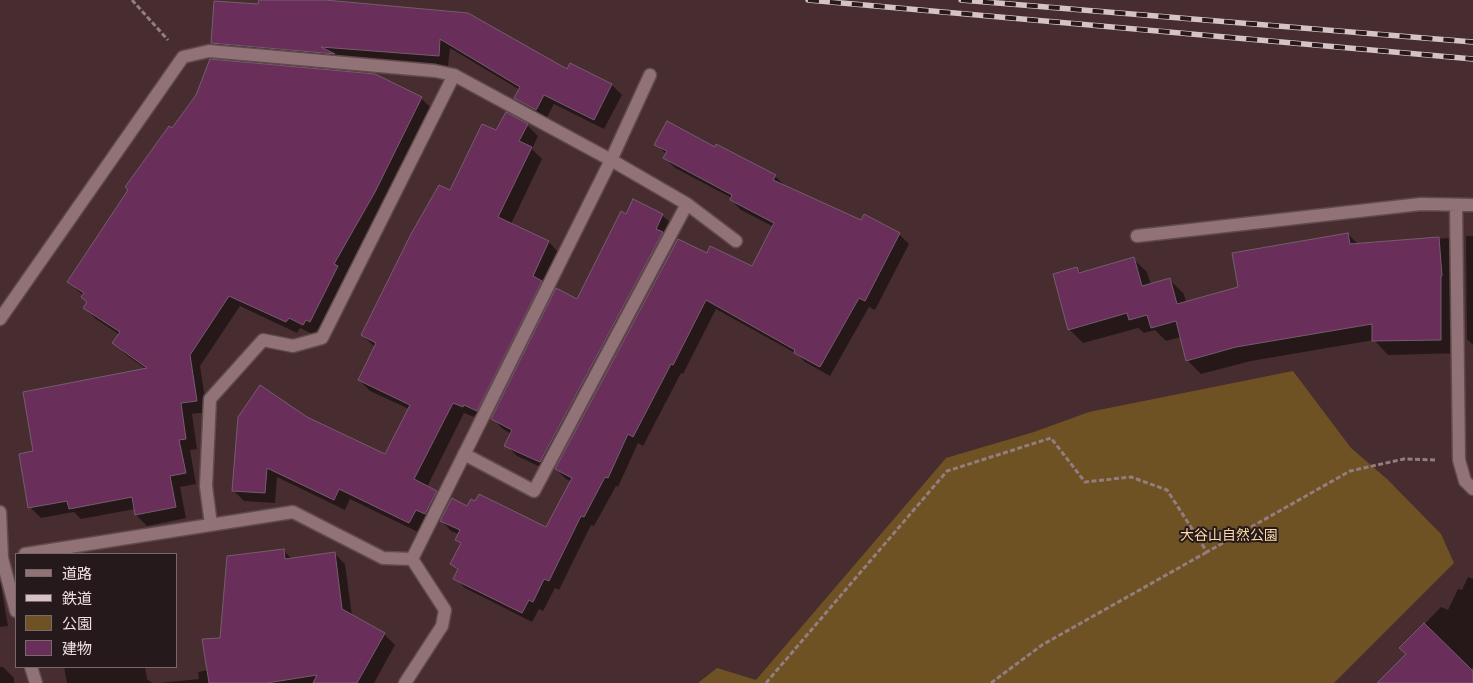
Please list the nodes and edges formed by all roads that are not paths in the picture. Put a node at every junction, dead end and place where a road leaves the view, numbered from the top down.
1 (454, 75) junction
2 (650, 75) dead end
3 (611, 160) junction
4 (687, 204) junction
5 (1456, 205) junction
6 (1473, 205) edge
7 (1137, 236) dead end
8 (736, 241) dead end
9 (0, 319) edge
10 (464, 454) junction
11 (1473, 489) edge
12 (0, 512) edge
13 (211, 525) junction
14 (31, 553) edge
15 (15, 556) edge
16 (2, 558) junction
17 (412, 559) junction
18 (15, 606) edge
19 (31, 668) edge
20 (36, 683) edge
21 (405, 683) edge

1 - 3 street
1 - 9 street
1 - 13 street
2 - 3 street
3 - 4 street
3 - 10 street
4 - 8 street
4 - 10 street
5 - 6 street
5 - 7 street
5 - 11 street
10 - 17 street
12 - 16 street
13 - 14 street
13 - 17 street
15 - 16 street
16 - 18 street
17 - 21 street
19 - 20 street

